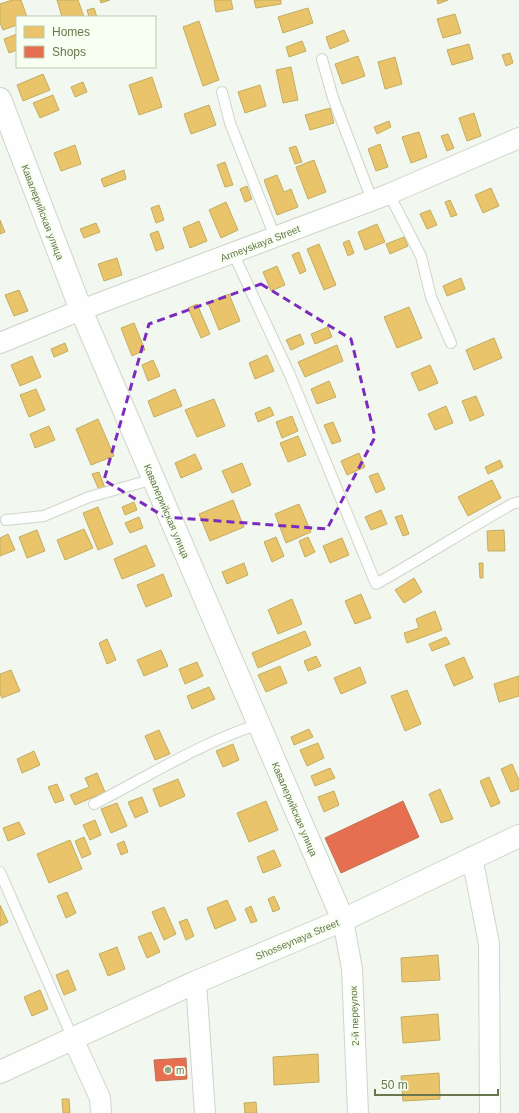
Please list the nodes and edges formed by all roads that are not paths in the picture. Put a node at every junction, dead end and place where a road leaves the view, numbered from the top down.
1 (322, 59) dead end
2 (222, 92) dead end
3 (0, 99) edge
4 (519, 138) edge
5 (381, 197) junction
6 (276, 237) junction
7 (233, 253) junction
8 (81, 310) junction
9 (0, 343) edge
10 (451, 343) dead end
11 (154, 479) junction
12 (519, 502) edge
13 (6, 520) dead end
14 (259, 724) junction
15 (94, 804) dead end
16 (519, 836) edge
17 (472, 857) junction
18 (0, 872) edge
19 (343, 920) junction
20 (196, 982) junction
21 (73, 1039) junction
22 (0, 1072) edge
23 (101, 1113) edge
24 (205, 1113) edge
25 (358, 1113) edge
26 (490, 1113) edge

1 - 5 lane
2 - 6 lane
3 - 8 street, Кавалерийская улица
4 - 5 street, Armeyskaya Street
5 - 6 street, Armeyskaya Street
5 - 10 lane
6 - 7 street, Armeyskaya Street
7 - 8 street, Armeyskaya Street
7 - 12 lane
8 - 9 street, Armeyskaya Street
8 - 11 street, Кавалерийская улица
11 - 13 lane
11 - 14 street, Кавалерийская улица
14 - 15 lane
14 - 19 street, Кавалерийская улица
16 - 17 street, Shosseynaya Street
17 - 19 street, Shosseynaya Street
17 - 26 street
18 - 21 lane
19 - 20 street, Shosseynaya Street
19 - 25 street, 2-й переулок
20 - 21 street, Shosseynaya Street
20 - 24 street
21 - 22 street, Shosseynaya Street
21 - 23 street

